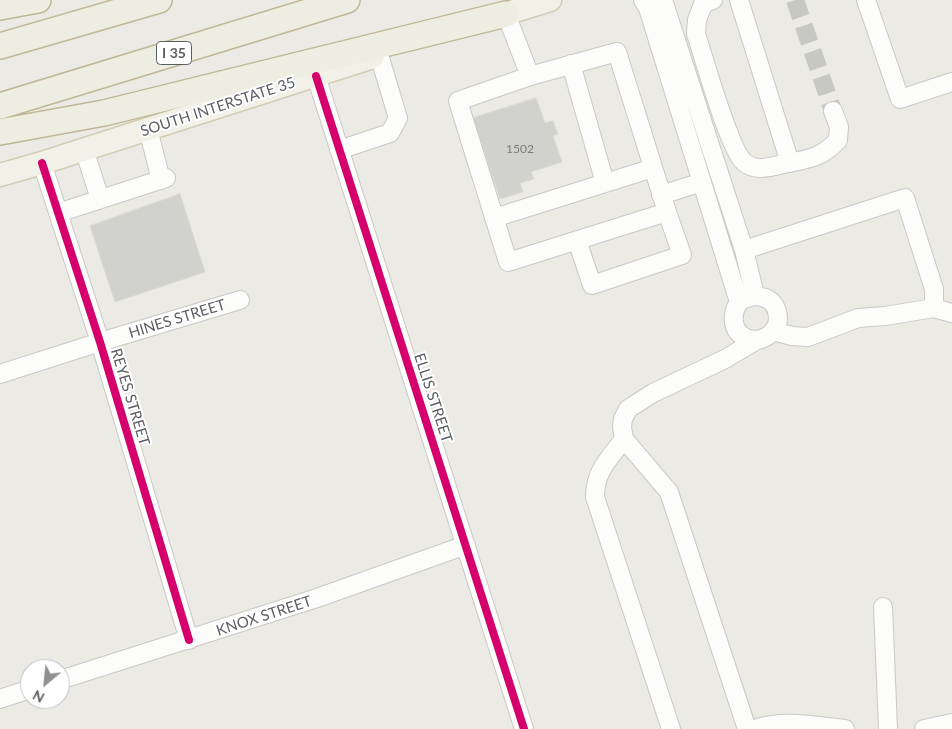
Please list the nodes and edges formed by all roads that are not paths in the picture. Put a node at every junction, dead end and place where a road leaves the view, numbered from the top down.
1 (38, 0) edge
2 (159, 0) edge
3 (347, 0) edge
4 (550, 0) edge
5 (643, 0) edge
6 (663, 0) edge
7 (713, 0) edge
8 (739, 0) edge
9 (866, 0) edge
10 (0, 7) edge
11 (506, 14) junction
12 (0, 46) edge
13 (379, 55) junction
14 (571, 64) junction
15 (316, 76) junction
16 (530, 76) junction
17 (678, 77) junction
18 (952, 82) edge
19 (0, 106) edge
20 (833, 111) tunnel mouth
21 (148, 129) junction
22 (0, 132) edge
23 (84, 149) junction
24 (339, 150) junction
25 (42, 163) junction
26 (790, 163) junction
27 (653, 168) junction
28 (0, 175) edge
29 (722, 181) junction
30 (605, 183) junction
31 (703, 185) junction
32 (661, 194) junction
33 (100, 199) junction
34 (667, 212) junction
35 (58, 213) junction
36 (494, 218) junction
37 (577, 240) junction
38 (744, 250) junction
39 (755, 295) junction
40 (240, 300) dead end
41 (739, 302) junction
42 (934, 308) junction
43 (952, 313) edge
44 (773, 332) junction
45 (757, 340) junction
46 (100, 342) junction
47 (0, 374) edge
48 (624, 439) junction
49 (466, 545) junction
50 (883, 607) dead end
51 (188, 640) junction
52 (70, 677) edge
53 (20, 692) edge
54 (0, 699) edge
55 (952, 723) edge
56 (524, 729) edge
57 (671, 729) edge
58 (747, 729) edge
59 (755, 729) edge
60 (844, 729) edge
61 (888, 729) edge
62 (924, 729) edge

1 - 10 highway
2 - 12 highway
3 - 19 highway, I 35
4 - 11 main road, SOUTH INTERSTATE 35
5 - 17 street
6 - 17 street
7 - 26 street
8 - 26 street
9 - 18 street
11 - 13 main road, SOUTH INTERSTATE 35
11 - 16 street
11 - 22 highway
13 - 15 main road, SOUTH INTERSTATE 35
13 - 24 street
14 - 16 street
14 - 27 street
14 - 30 street
15 - 21 main road, SOUTH INTERSTATE 35
15 - 24 street, ELLIS STREET
16 - 36 street
17 - 29 street
17 - 31 street
20 - 26 street
21 - 23 main road, SOUTH INTERSTATE 35
21 - 33 street
23 - 25 main road, SOUTH INTERSTATE 35
23 - 33 street
24 - 49 street, ELLIS STREET
25 - 28 main road, SOUTH INTERSTATE 35
25 - 35 street, REYES STREET
27 - 30 street
27 - 32 street
29 - 31 street
29 - 38 street
30 - 36 street
31 - 32 street
31 - 41 street
32 - 34 street
33 - 35 street
34 - 37 street
34 - 37 street
35 - 46 street, REYES STREET
36 - 37 street
38 - 39 street
38 - 42 street
39 - 41 street
39 - 44 street
40 - 46 street, HINES STREET
41 - 45 street
42 - 43 street
42 - 44 street
44 - 45 street
45 - 48 street
46 - 47 street, HINES STREET
46 - 51 street, REYES STREET
48 - 57 street
48 - 58 street
49 - 51 street, KNOX STREET
49 - 56 street, ELLIS STREET
50 - 61 street
51 - 52 street, KNOX STREET
53 - 54 street
55 - 62 street
59 - 60 street

